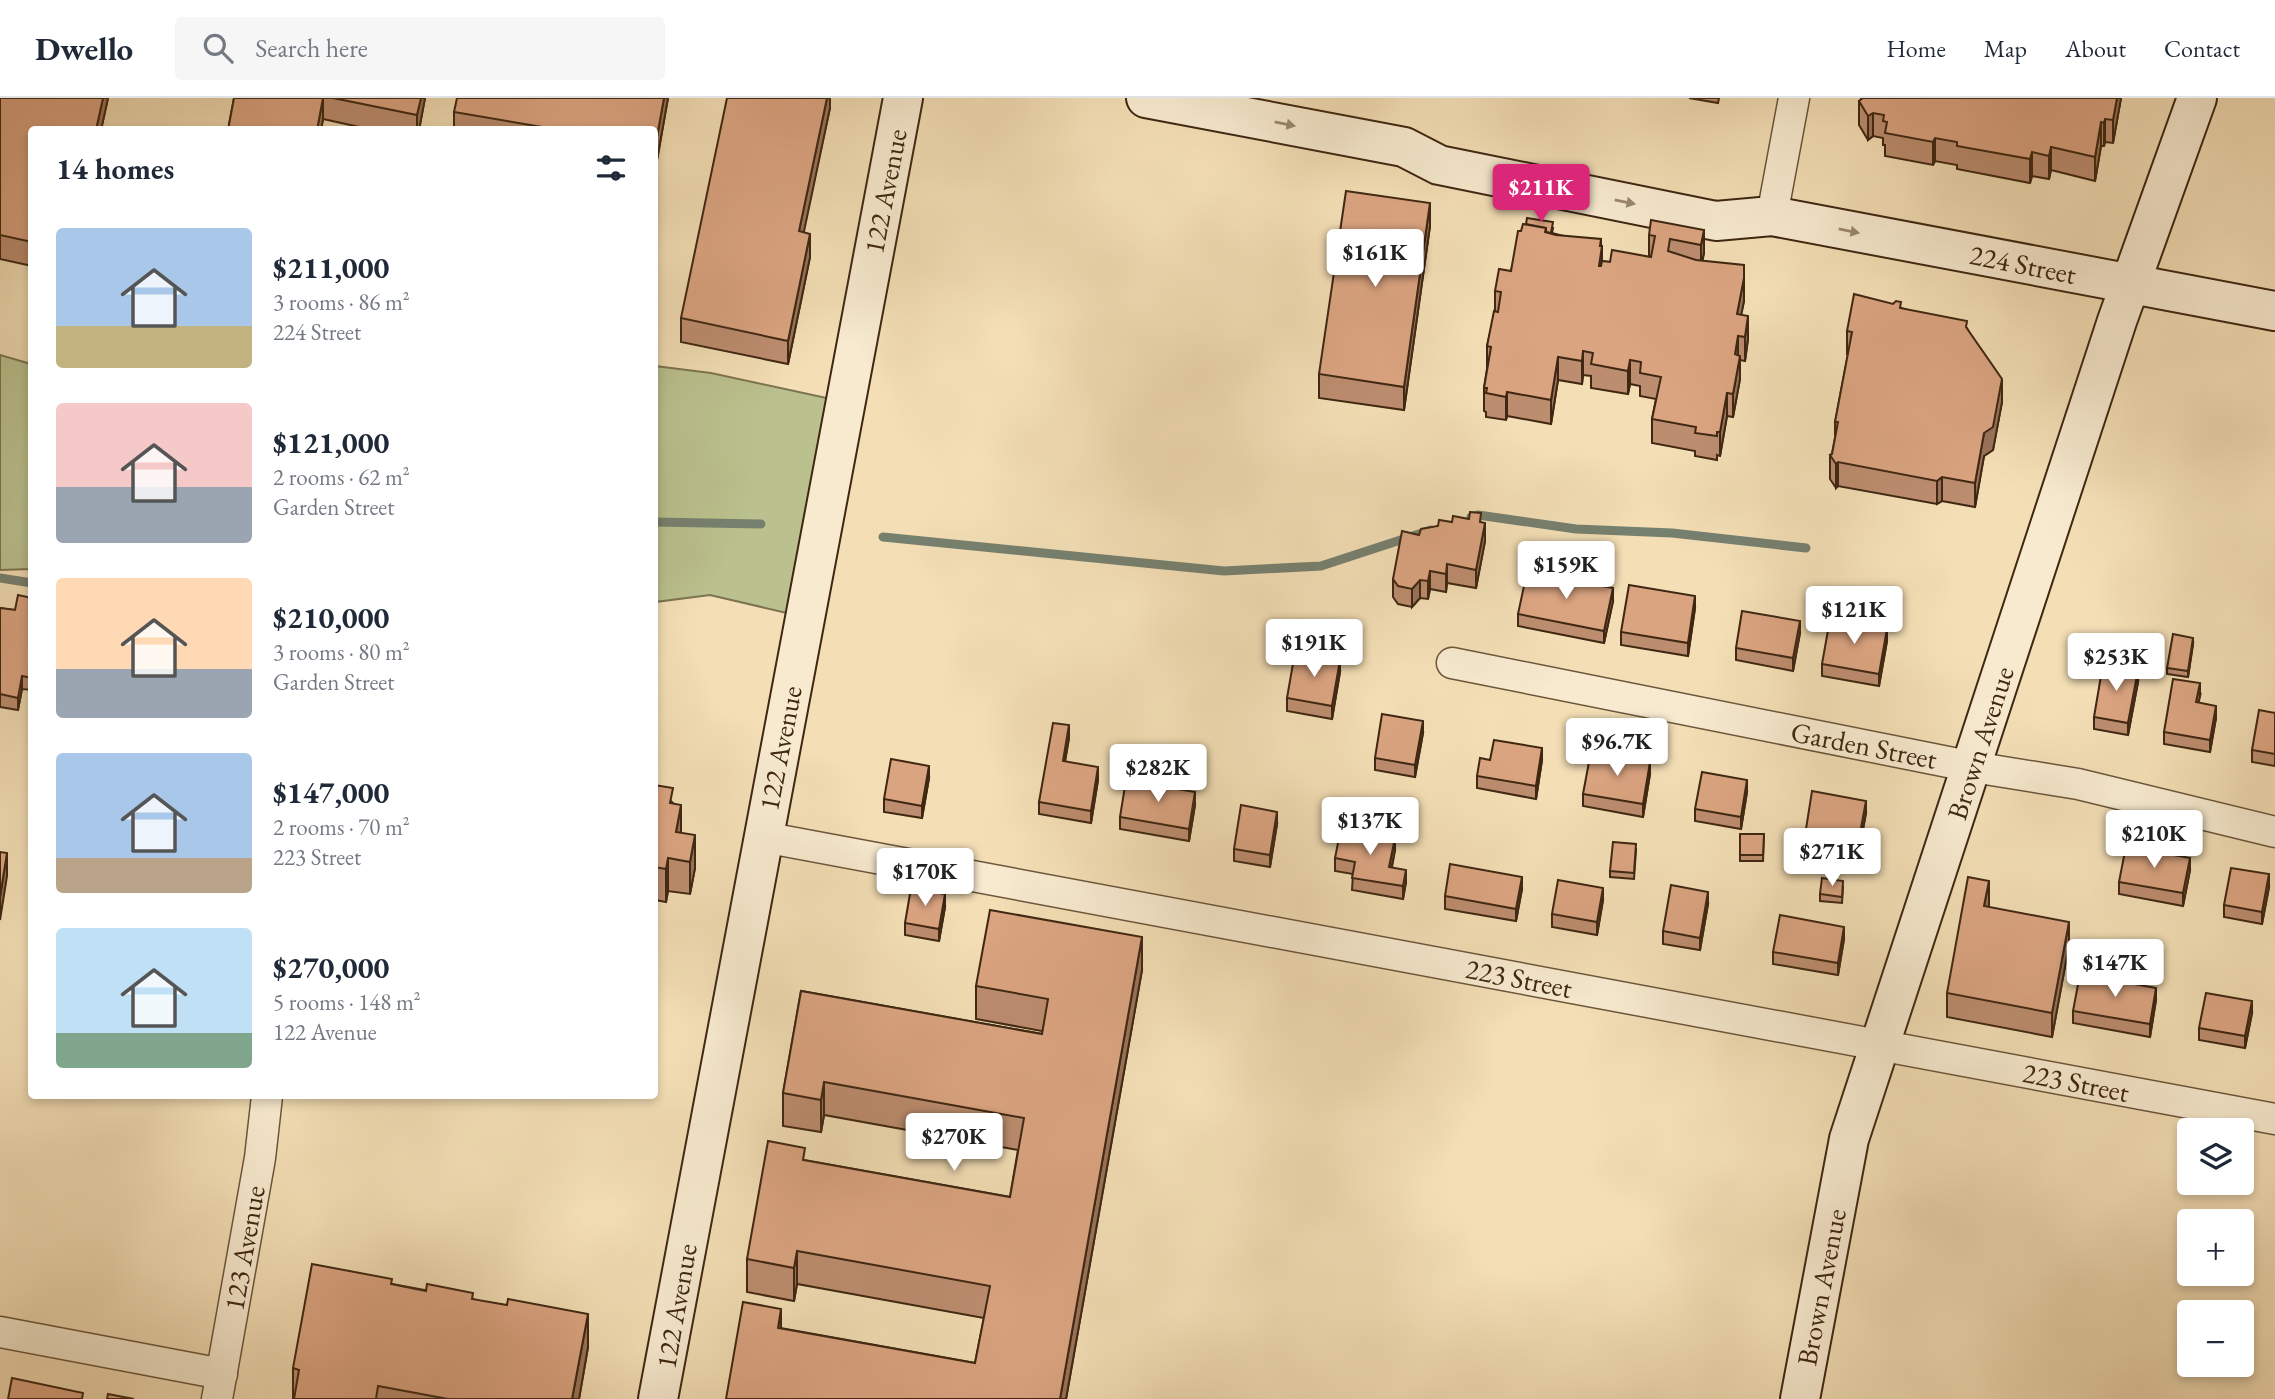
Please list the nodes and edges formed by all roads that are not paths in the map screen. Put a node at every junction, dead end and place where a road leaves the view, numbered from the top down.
1 (903, 98) edge
2 (1146, 98) edge
3 (1794, 98) edge
4 (2197, 98) edge
5 (1772, 216) junction
6 (2130, 284) junction
7 (2275, 311) edge
8 (1452, 663) dead end
9 (1973, 767) junction
10 (2275, 832) edge
11 (763, 837) junction
12 (1880, 1045) junction
13 (267, 1099) edge
14 (2275, 1119) edge
15 (0, 1332) edge
16 (219, 1386) edge
17 (658, 1399) edge
18 (1800, 1399) edge

1 - 11 street, 122 Avenue
2 -> 5 street, 224 Street
3 - 5 street
4 - 6 street, Brown Avenue
5 -> 6 street, 224 Street
6 - 7 street, 224 Street
6 - 9 street, Brown Avenue
8 - 9 street, Garden Street
9 - 10 street, Garden Street
9 - 12 street, Brown Avenue
11 - 12 street, 223 Street
11 - 17 street, 122 Avenue
12 - 14 street, 223 Street
12 - 18 street, Brown Avenue
13 - 16 street, 123 Avenue
15 - 16 street

